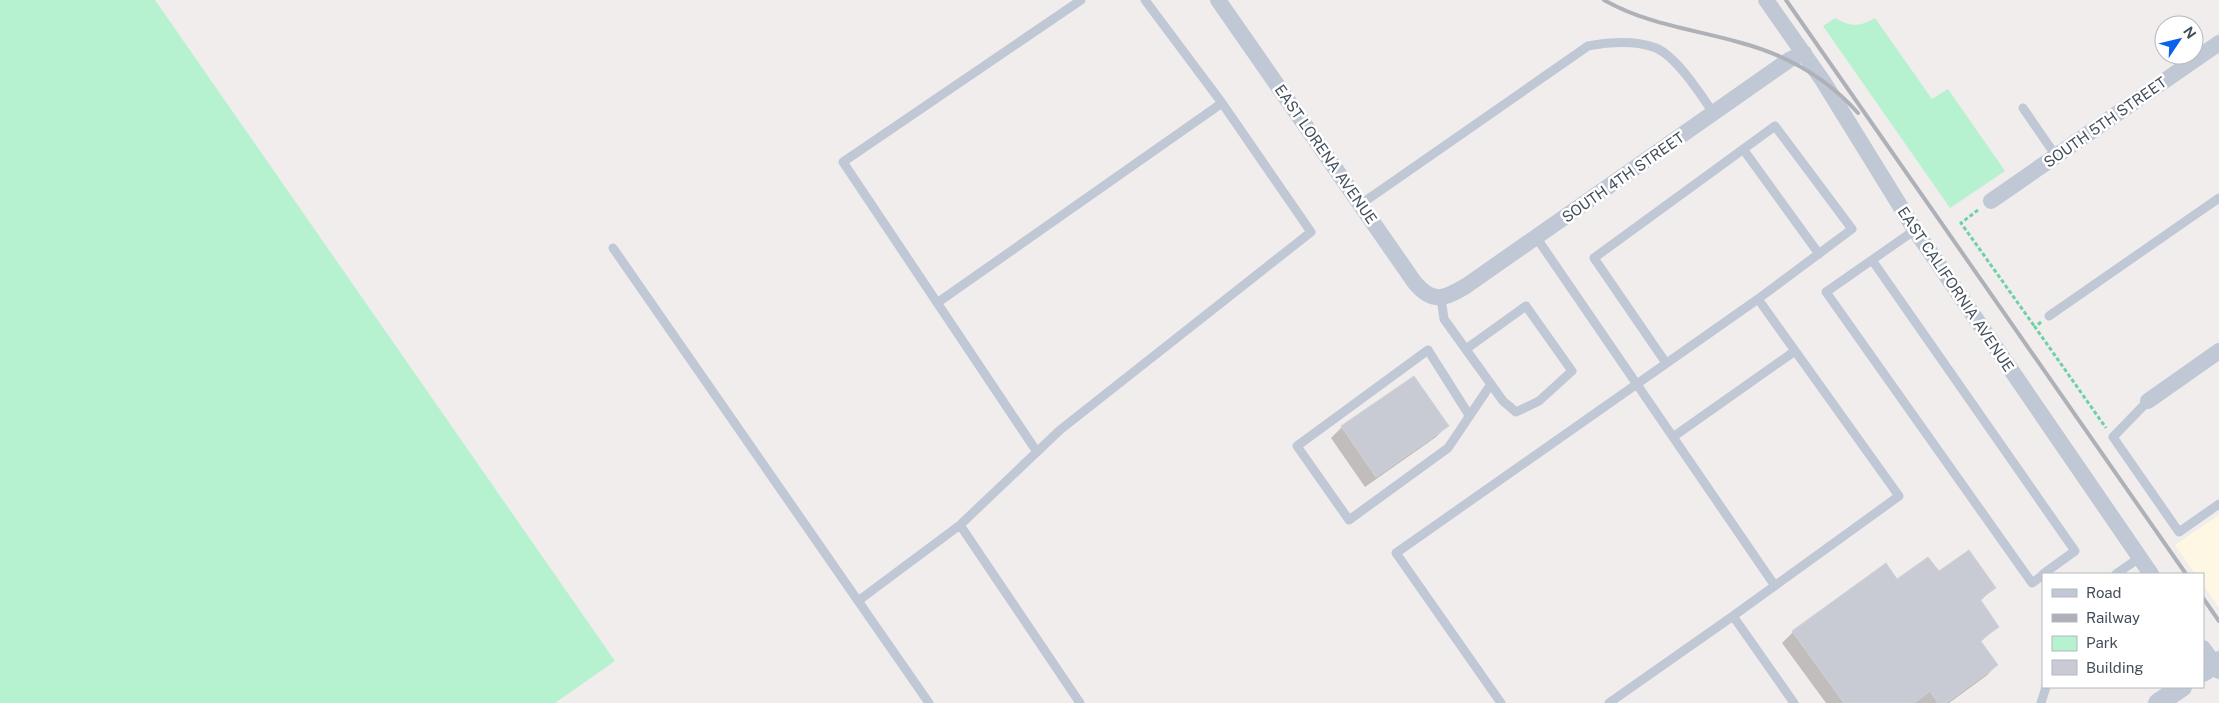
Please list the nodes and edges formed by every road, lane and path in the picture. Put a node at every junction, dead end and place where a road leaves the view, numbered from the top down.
1 (1081, 0) edge
2 (1145, 0) edge
3 (1218, 0) edge
4 (1766, 0) edge
5 (2219, 43) edge
6 (1804, 53) junction
7 (1222, 103) junction
8 (2023, 108) dead end
9 (1714, 114) junction
10 (1743, 149) junction
11 (2056, 156) junction
12 (2219, 198) edge
13 (1991, 201) joint
14 (1361, 204) junction
15 (1915, 230) junction
16 (1536, 237) junction
17 (612, 248) dead end
18 (1819, 254) junction
19 (1872, 260) junction
20 (1441, 298) junction
21 (1758, 299) junction
22 (937, 303) junction
23 (2050, 316) joint
24 (2035, 327) junction
25 (1466, 349) junction
26 (1795, 351) junction
27 (2219, 351) edge
28 (1666, 364) junction
29 (1491, 384) junction
30 (1636, 384) junction
31 (2148, 400) joint
32 (1469, 415) junction
33 (1673, 437) junction
34 (2113, 437) junction
35 (1037, 452) junction
36 (2219, 504) edge
37 (960, 525) junction
38 (2139, 558) junction
39 (2044, 573) edge
40 (2117, 573) edge
41 (2150, 573) edge
42 (2042, 575) edge
43 (1775, 586) junction
44 (858, 601) junction
45 (1733, 616) junction
46 (2046, 688) edge
47 (2180, 688) edge
48 (929, 703) edge
49 (1080, 703) edge
50 (1501, 703) edge
51 (1609, 703) edge
52 (1794, 703) edge
53 (2041, 703) edge
54 (2158, 703) edge

1 - 22 lane
2 - 7 lane
3 - 14 street, EAST LORENA AVENUE
4 - 6 street, EAST CALIFORNIA AVENUE
5 - 11 street, SOUTH 5TH STREET
6 - 9 street, SOUTH 4TH STREET
6 - 15 street, EAST CALIFORNIA AVENUE
7 - 22 lane
7 - 35 lane
8 - 11 lane
9 - 14 lane
9 - 16 street, SOUTH 4TH STREET
10 - 18 lane
10 - 18 lane
10 - 28 lane
11 - 13 street, SOUTH 5TH STREET
12 - 23 lane
13 - 24 path
14 - 20 street, EAST LORENA AVENUE
15 - 19 lane
15 - 38 street, EAST CALIFORNIA AVENUE
16 - 20 street, SOUTH 4TH STREET
16 - 30 lane
17 - 44 lane
18 - 21 lane
19 - 39 lane
19 - 42 lane
20 - 25 lane
21 - 26 lane
21 - 28 lane
22 - 35 lane
23 - 24 path
24 - 34 path
25 - 29 lane
25 - 29 lane
26 - 33 lane
26 - 43 lane
27 - 31 street
28 - 30 lane
29 - 32 lane
30 - 33 lane
30 - 50 lane
31 - 34 lane
32 - 32 lane
33 - 43 lane
34 - 36 lane
35 - 37 lane
37 - 44 lane
37 - 49 lane
38 - 40 lane
38 - 41 street, EAST CALIFORNIA AVENUE
43 - 45 lane
44 - 48 lane
45 - 51 lane
45 - 52 lane
46 - 53 lane
47 - 54 street

